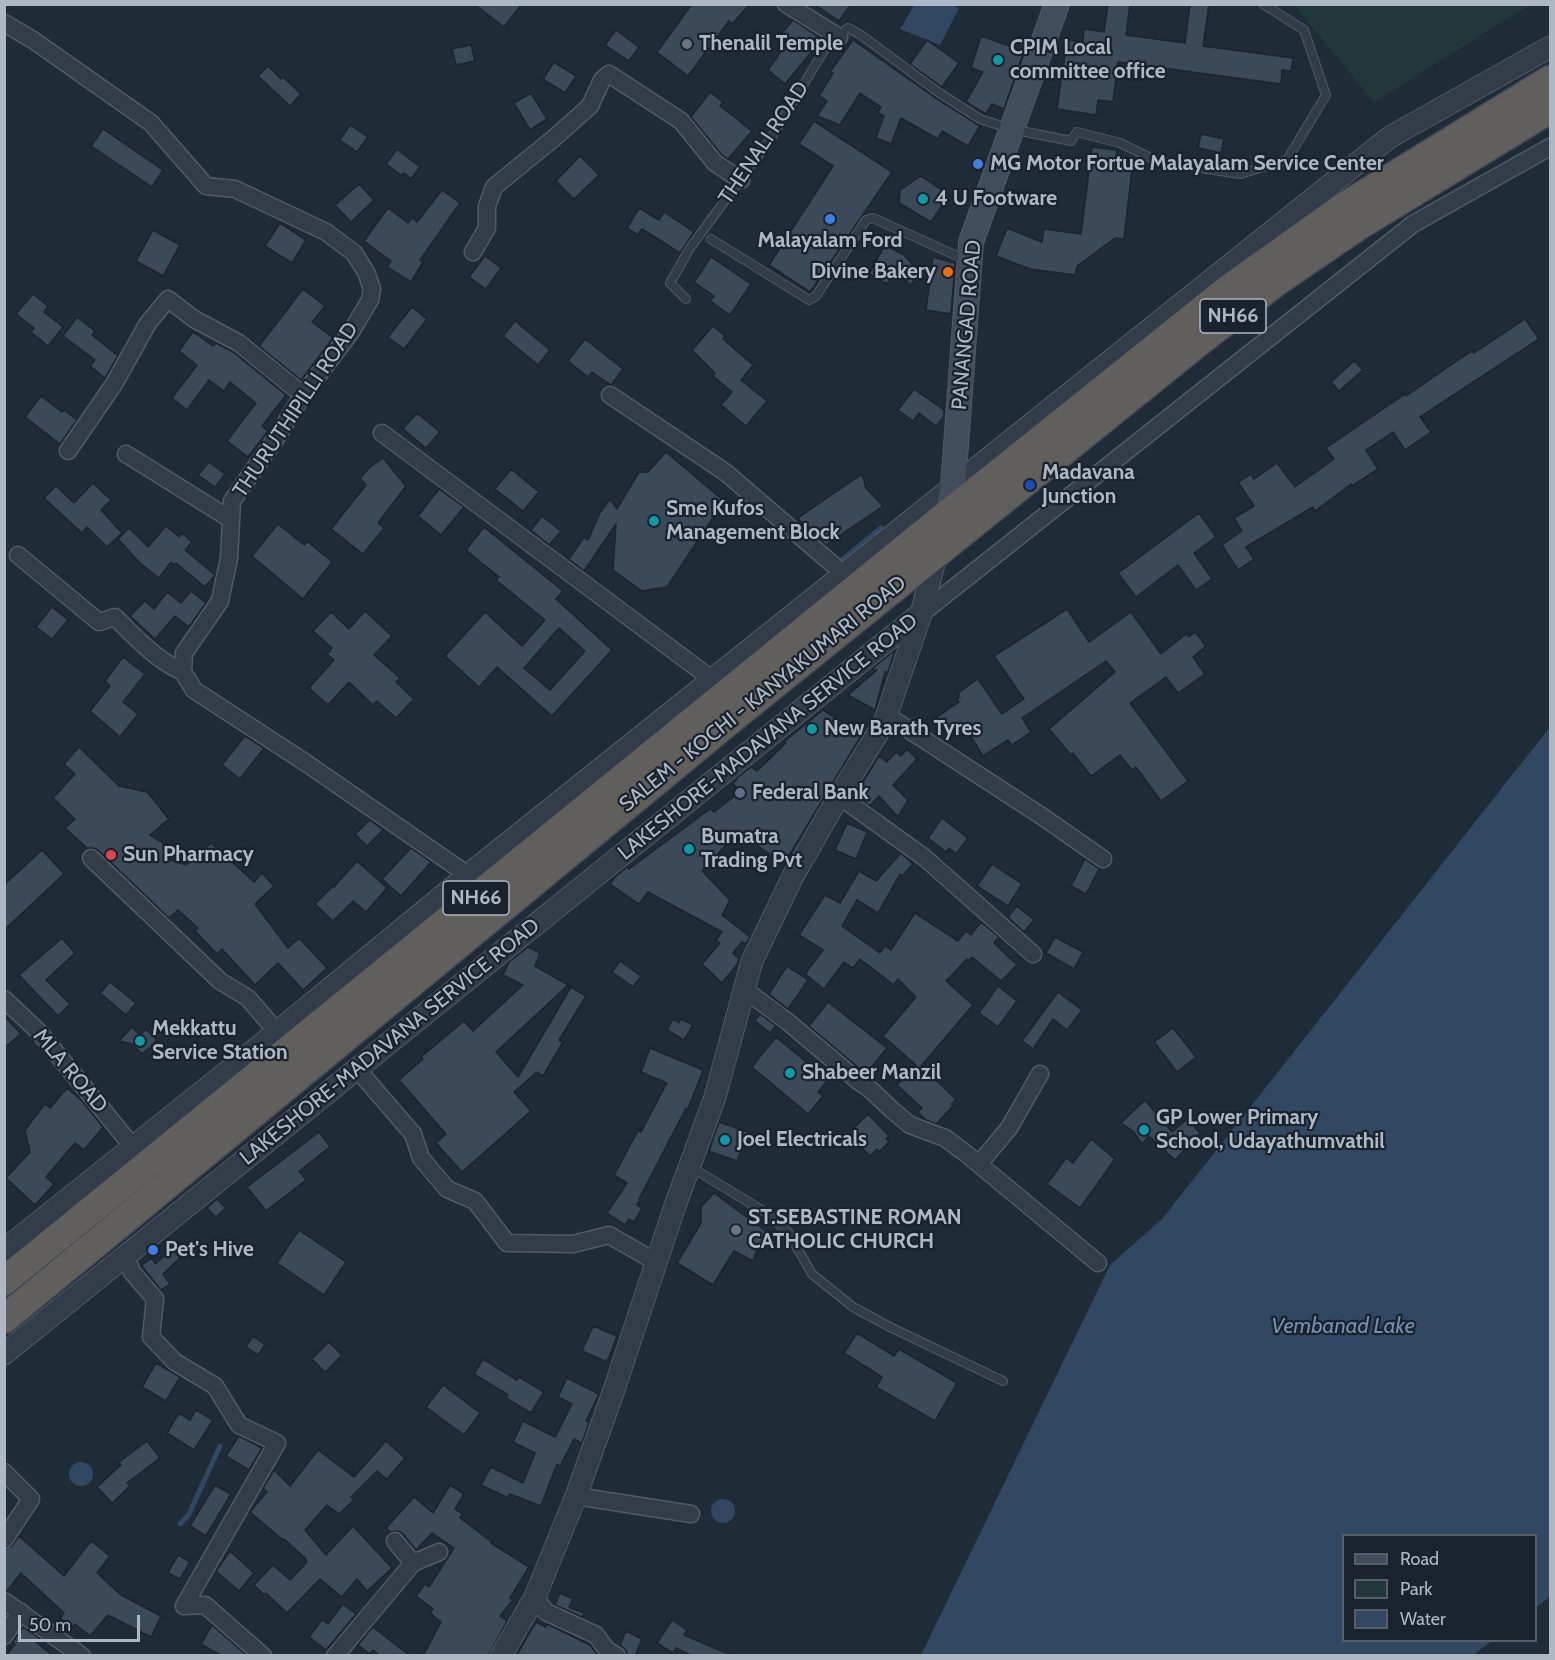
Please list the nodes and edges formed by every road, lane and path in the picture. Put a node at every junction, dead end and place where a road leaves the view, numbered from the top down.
1 (786, 4) edge
2 (1058, 4) edge
3 (1263, 4) edge
4 (4, 23) edge
5 (839, 37) junction
6 (1551, 47) edge
7 (1551, 80) edge
8 (1551, 110) edge
9 (1011, 129) junction
10 (1551, 147) edge
11 (741, 180) junction
12 (711, 239) dead end
13 (473, 252) dead end
14 (969, 262) junction
15 (686, 299) dead end
16 (303, 395) junction
17 (610, 395) dead end
18 (382, 433) dead end
19 (68, 451) dead end
20 (126, 454) dead end
21 (952, 486) junction
22 (947, 515) junction
23 (230, 519) junction
24 (937, 553) junction
25 (18, 555) dead end
26 (844, 574) junction
27 (921, 614) junction
28 (183, 672) junction
29 (713, 680) junction
30 (882, 726) junction
31 (838, 796) junction
32 (91, 858) dead end
33 (1103, 859) dead end
34 (468, 875) junction
35 (1033, 954) dead end
36 (745, 990) junction
37 (4, 999) edge
38 (277, 1032) junction
39 (357, 1069) junction
40 (1040, 1074) dead end
41 (133, 1147) junction
42 (979, 1164) junction
43 (689, 1166) junction
44 (4, 1250) edge
45 (126, 1256) junction
46 (656, 1262) junction
47 (1098, 1263) dead end
48 (4, 1281) edge
49 (4, 1319) edge
50 (4, 1354) edge
51 (1003, 1381) dead end
52 (4, 1472) edge
53 (576, 1496) junction
54 (691, 1514) dead end
55 (4, 1540) edge
56 (395, 1541) dead end
57 (439, 1552) dead end
58 (413, 1563) junction
59 (535, 1597) junction
60 (4, 1601) edge
61 (21, 1612) junction
62 (4, 1636) edge
63 (82, 1656) edge
64 (263, 1656) edge
65 (335, 1656) edge
66 (501, 1656) edge
67 (617, 1656) edge

1 - 5 street
2 - 9 main road, PANANGAD ROAD
3 - 9 lane
4 - 16 street, THURUTHIPILLI ROAD
5 - 9 lane
5 - 11 lane, THENALI ROAD
6 - 21 street
7 - 22 highway, SALEM - KOCHI - KANYAKUMARI ROAD / NH66
8 - 24 highway, SALEM - KOCHI - KANYAKUMARI ROAD / NH66
9 - 14 main road, PANANGAD ROAD
10 - 27 street, LAKESHORE-MADAVANA SERVICE ROAD
11 - 13 street
11 - 15 lane, THENALI ROAD
12 - 14 lane
14 - 21 main road, PANANGAD ROAD
16 - 19 street
16 - 23 street, THURUTHIPILLI ROAD
17 - 26 street
18 - 29 street
20 - 23 street
21 - 22 main road, PANANGAD ROAD
21 - 26 street
22 - 24 highway
22 - 48 highway, SALEM - KOCHI - KANYAKUMARI ROAD / NH66
23 - 28 street, THURUTHIPILLI ROAD
24 - 27 street
24 - 49 highway, SALEM - KOCHI - KANYAKUMARI ROAD / NH66
25 - 28 street
26 - 29 street
27 - 30 street
27 - 39 street, LAKESHORE-MADAVANA SERVICE ROAD
28 - 34 street
29 - 34 street
30 - 31 street
30 - 33 street
31 - 35 street
31 - 36 street
32 - 38 street
34 - 38 street
36 - 42 street
36 - 43 street
37 - 41 street, MLA ROAD
38 - 41 street
39 - 45 street, LAKESHORE-MADAVANA SERVICE ROAD
39 - 46 street
40 - 42 street
41 - 44 street
42 - 47 street
43 - 46 street
43 - 51 lane
45 - 50 street, LAKESHORE-MADAVANA SERVICE ROAD
45 - 64 street
46 - 53 street
52 - 55 street
53 - 54 street
53 - 59 street
56 - 58 street
57 - 58 street
58 - 65 street
59 - 66 street
59 - 67 street
60 - 61 street
61 - 62 street
61 - 63 street

